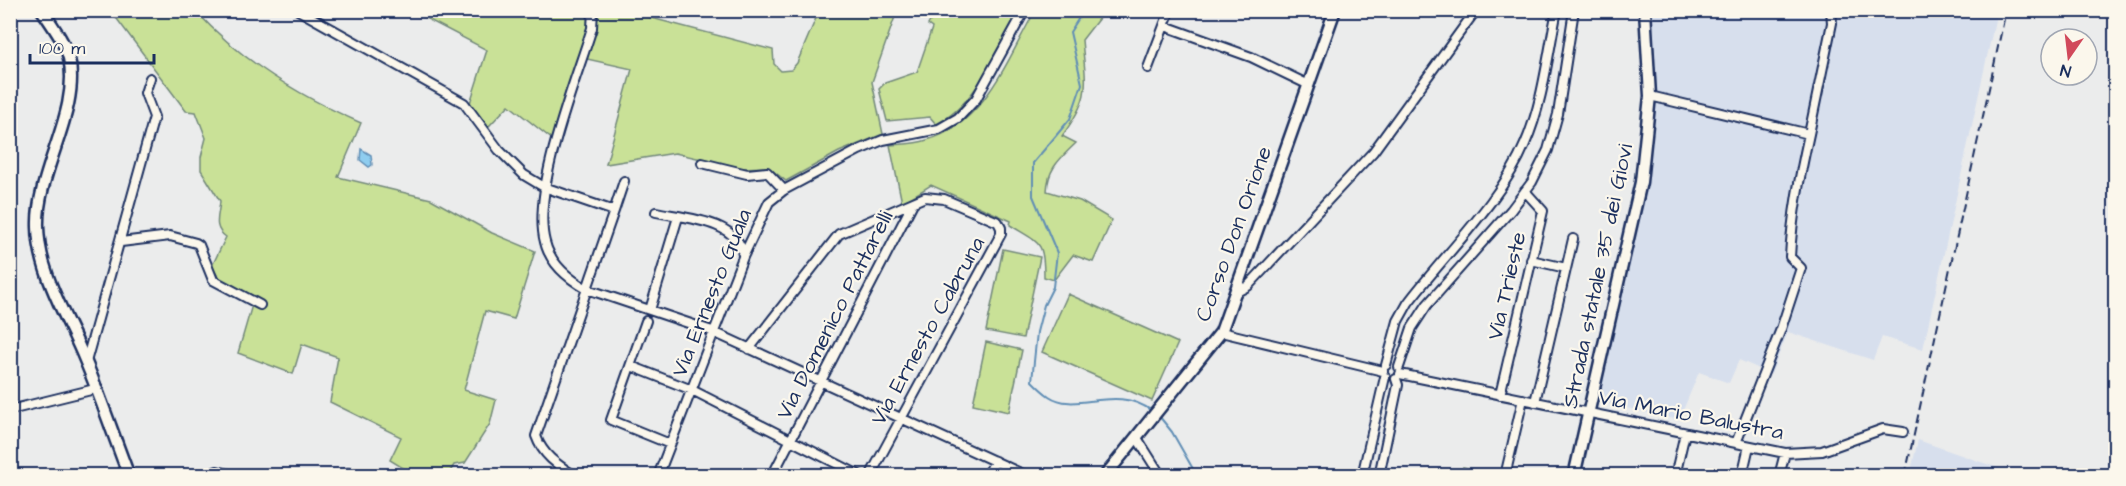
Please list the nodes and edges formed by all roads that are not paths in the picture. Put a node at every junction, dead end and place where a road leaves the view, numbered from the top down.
1 (42, 10) edge
2 (298, 10) edge
3 (593, 10) edge
4 (1025, 10) edge
5 (1170, 10) edge
6 (1335, 10) edge
7 (1476, 10) edge
8 (1557, 10) edge
9 (1574, 10) edge
10 (1645, 10) edge
11 (1831, 10) edge
12 (1165, 26) junction
13 (1148, 68) dead end
14 (150, 78) dead end
15 (1309, 85) junction
16 (1650, 96) junction
17 (1809, 135) junction
18 (702, 163) dead end
19 (624, 182) dead end
20 (544, 188) junction
21 (784, 190) junction
22 (1525, 191) junction
23 (944, 199) joint
24 (913, 203) junction
25 (614, 211) junction
26 (656, 212) dead end
27 (678, 217) junction
28 (1573, 238) dead end
29 (121, 242) junction
30 (743, 256) junction
31 (1531, 260) junction
32 (1566, 268) junction
33 (587, 289) junction
34 (1235, 293) junction
35 (260, 305) dead end
36 (650, 310) junction
37 (646, 321) dead end
38 (1221, 332) junction
39 (714, 333) junction
40 (749, 349) junction
41 (86, 362) junction
42 (631, 366) junction
43 (1384, 371) junction
44 (1398, 373) junction
45 (822, 382) junction
46 (95, 389) junction
47 (692, 390) junction
48 (1500, 395) junction
49 (1523, 399) junction
50 (1536, 402) junction
51 (10, 410) edge
52 (1589, 413) junction
53 (900, 419) junction
54 (1373, 424) junction
55 (1389, 427) junction
56 (1903, 432) dead end
57 (1685, 433) junction
58 (1137, 438) junction
59 (792, 440) junction
60 (1736, 443) junction
61 (670, 444) junction
62 (1749, 446) junction
63 (1785, 453) junction
64 (995, 461) junction
65 (129, 476) edge
66 (204, 476) edge
67 (237, 476) edge
68 (343, 476) edge
69 (353, 476) edge
70 (575, 476) edge
71 (658, 476) edge
72 (772, 476) edge
73 (861, 476) edge
74 (870, 476) edge
75 (987, 476) edge
76 (1027, 476) edge
77 (1105, 476) edge
78 (1161, 476) edge
79 (1362, 476) edge
80 (1379, 476) edge
81 (1506, 476) edge
82 (1574, 476) edge
83 (1675, 476) edge
84 (1742, 476) edge
85 (1779, 476) edge

1 - 41 street
2 - 20 street
3 - 20 street
4 - 21 street, Via Ernesto Guala
5 - 12 street
6 - 15 street, Corso Don Orione
7 - 34 street
8 - 43 street
9 - 22 street
10 - 16 street, Strada statale 35 dei Giovi
11 - 17 street
12 - 13 street
12 - 15 street
14 - 29 street
15 - 34 street, Corso Don Orione
16 - 17 street
16 - 52 street, Strada statale 35 dei Giovi
17 - 60 street
18 - 21 street
19 - 25 street
20 - 25 street
20 - 33 street
21 - 30 street, Via Ernesto Guala
22 - 31 street, Via Trieste
22 - 44 street
23 - 24 street, Via Domenico Pattarelli
23 - 53 street, Via Ernesto Cabruna
24 - 40 street
24 - 45 street, Via Domenico Pattarelli
25 - 33 street
26 - 27 street
27 - 30 street
27 - 36 street
28 - 32 street
29 - 35 street
29 - 41 street
30 - 39 street, Via Ernesto Guala
31 - 32 street
31 - 48 street, Via Trieste
32 - 50 street
33 - 36 street
33 - 70 street
34 - 38 street, Corso Don Orione
36 - 39 street
37 - 42 street
38 - 43 street
38 - 58 street, Corso Don Orione
39 - 40 street
39 - 47 street, Via Ernesto Guala
40 - 45 street
41 - 46 street
42 - 47 street
42 - 61 street
43 - 44 street
43 - 44 street
43 - 54 street
44 - 48 street, Via Mario Balustra
44 - 55 street
45 - 53 street
45 - 59 street, Via Domenico Pattarelli
46 - 51 street
46 - 65 street
47 - 59 street
47 - 61 street, Via Ernesto Guala
48 - 49 street, Via Mario Balustra
49 - 50 street, Via Mario Balustra
49 - 81 street
50 - 52 street, Via Mario Balustra
52 - 57 street, Via Mario Balustra
52 - 82 street, Strada statale 35 dei Giovi
53 - 64 street
53 - 74 street, Via Ernesto Cabruna
54 - 55 street
54 - 79 street
55 - 80 street
56 - 63 street, Via Mario Balustra
57 - 60 street, Via Mario Balustra
57 - 83 street
58 - 77 street, Corso Don Orione
58 - 78 street
59 - 72 street, Via Domenico Pattarelli
59 - 73 street
60 - 62 street, Via Mario Balustra
61 - 71 street, Via Ernesto Guala
62 - 63 street, Via Mario Balustra
62 - 84 street
63 - 85 street
64 - 75 street
64 - 76 street
66 - 67 street
68 - 69 street

